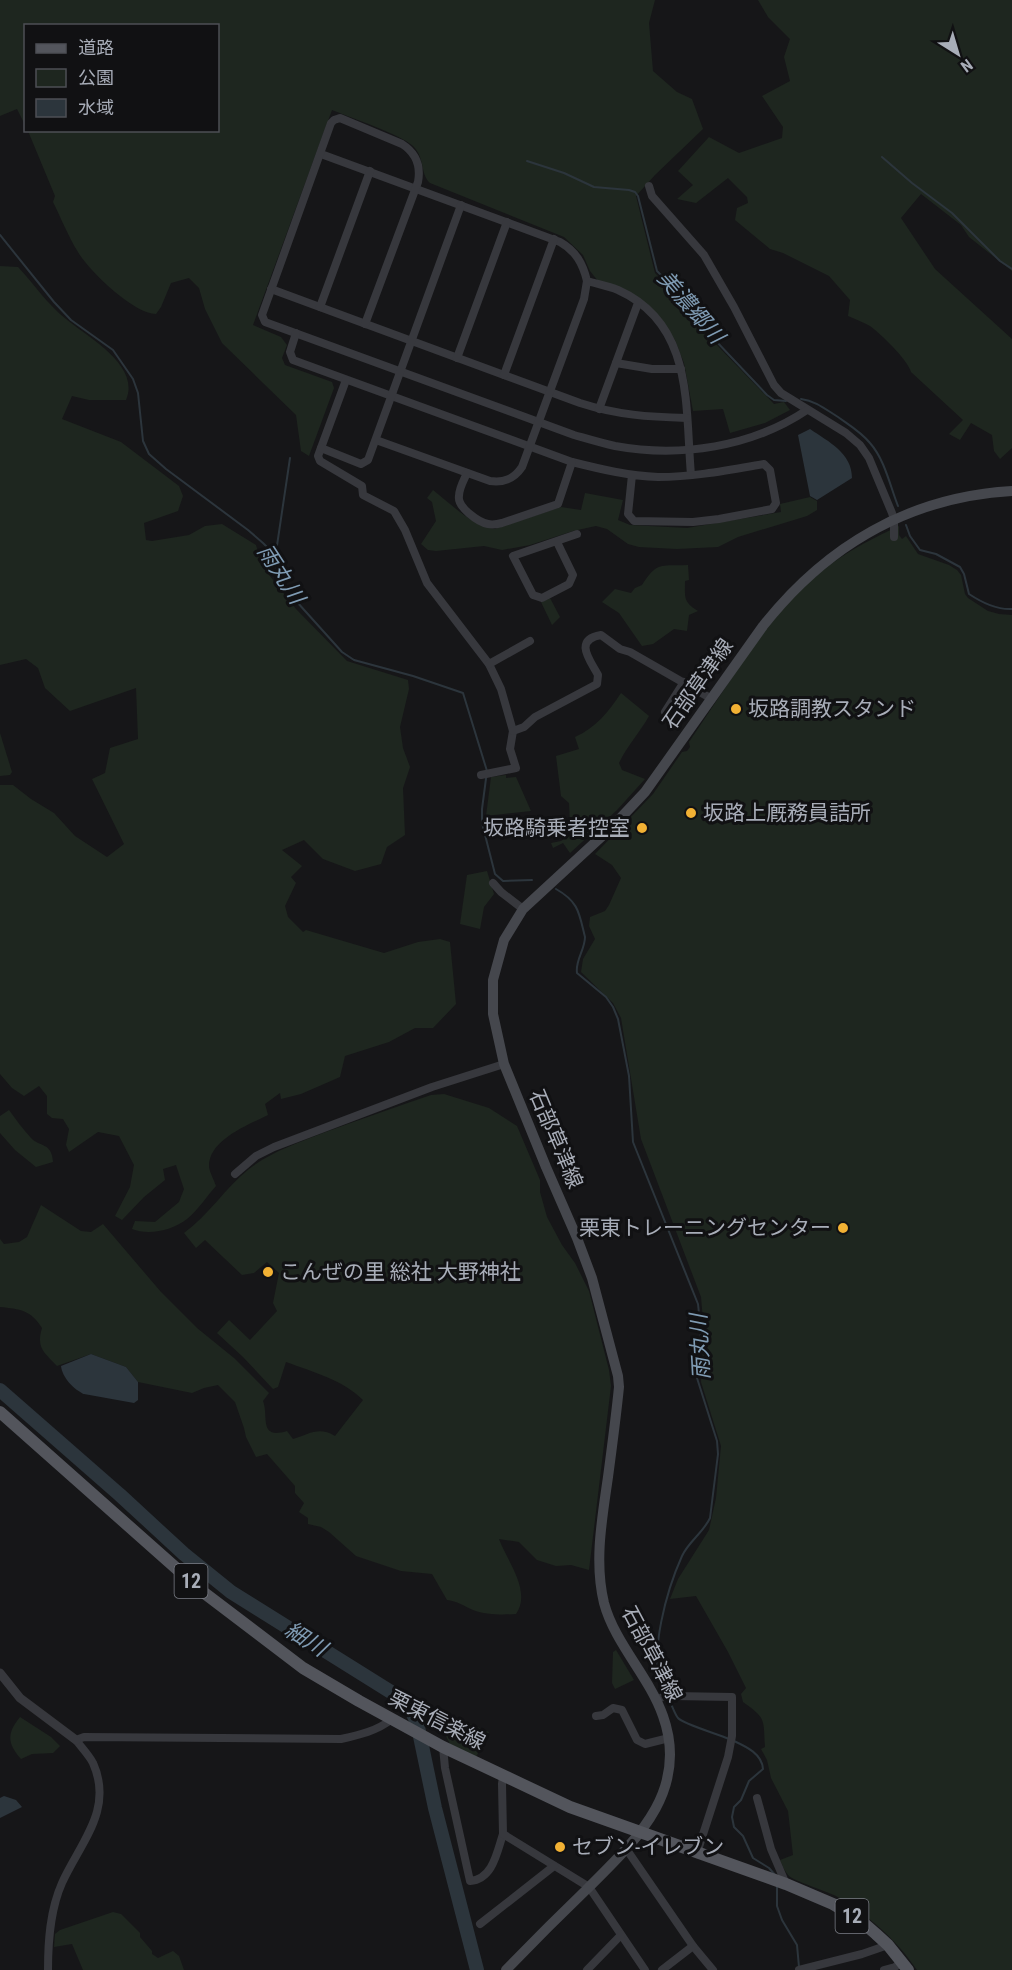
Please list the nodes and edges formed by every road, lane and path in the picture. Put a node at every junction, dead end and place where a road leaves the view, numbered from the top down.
1 (321, 154) junction
2 (370, 171) junction
3 (649, 186) dead end
4 (415, 188) junction
5 (461, 205) junction
6 (507, 222) junction
7 (554, 239) junction
8 (587, 281) junction
9 (271, 289) junction
10 (638, 303) junction
11 (320, 307) junction
12 (365, 324) junction
13 (296, 333) junction
14 (411, 341) junction
15 (457, 358) junction
16 (616, 363) junction
17 (681, 369) junction
18 (400, 372) junction
19 (504, 375) junction
20 (346, 380) junction
21 (549, 391) junction
22 (392, 396) junction
23 (599, 409) junction
24 (807, 410) junction
25 (687, 418) junction
26 (538, 422) junction
27 (376, 440) junction
28 (529, 447) junction
29 (321, 448) junction
30 (689, 449) junction
31 (572, 462) junction
32 (467, 473) junction
33 (632, 475) junction
34 (691, 475) junction
35 (1012, 491) edge
36 (894, 520) junction
37 (577, 534) dead end
38 (894, 537) dead end
39 (557, 542) junction
40 (530, 641) dead end
41 (489, 664) junction
42 (684, 682) junction
43 (712, 699) junction
44 (665, 712) dead end
45 (513, 730) junction
46 (485, 775) dead end
47 (493, 883) dead end
48 (523, 909) junction
49 (504, 1064) junction
50 (235, 1174) dead end
51 (0, 1412) edge
52 (0, 1673) edge
53 (656, 1700) junction
54 (596, 1716) dead end
55 (396, 1721) junction
56 (669, 1738) junction
57 (76, 1740) junction
58 (440, 1745) junction
59 (503, 1776) junction
60 (757, 1798) dead end
61 (640, 1833) junction
62 (503, 1834) junction
63 (627, 1850) junction
64 (697, 1853) junction
65 (554, 1866) junction
66 (781, 1882) junction
67 (589, 1887) junction
68 (480, 1924) dead end
69 (621, 1935) junction
70 (888, 1945) junction
71 (693, 1946) junction
72 (905, 1966) edge
73 (48, 1970) edge
74 (506, 1970) edge
75 (587, 1970) edge
76 (645, 1970) edge
77 (662, 1970) edge
78 (713, 1970) edge
79 (801, 1970) edge
80 (884, 1970) edge

1 - 2 street
1 - 4 street
1 - 9 street
2 - 4 street
2 - 11 street
3 - 24 street
4 - 5 street
4 - 12 street
5 - 6 street
5 - 14 street
6 - 7 street
6 - 15 street
7 - 8 street
7 - 19 street
8 - 10 street
8 - 21 street
9 - 11 street
9 - 13 street
10 - 16 street
10 - 17 street
11 - 12 street
12 - 14 street
13 - 18 street
13 - 20 street
14 - 15 street
14 - 18 street
15 - 19 street
16 - 17 street
16 - 23 street
17 - 25 street
18 - 22 street
18 - 26 street
19 - 21 street
20 - 22 street
20 - 29 street
21 - 23 street
21 - 26 street
22 - 27 street
22 - 28 street
23 - 25 street
24 - 30 street
24 - 36 street
25 - 30 street
26 - 28 street
26 - 30 street
27 - 29 street
27 - 32 street
28 - 31 street
28 - 32 street
29 - 41 street
30 - 34 street
31 - 32 street
31 - 33 street
33 - 34 street
33 - 34 street
35 - 36 main road, 石部草津線
36 - 38 street
36 - 43 main road, 石部草津線
37 - 39 street
39 - 39 street
40 - 41 street
41 - 45 street
42 - 43 street
42 - 44 street
42 - 45 street
43 - 48 main road, 石部草津線
45 - 46 street
47 - 48 street
48 - 49 main road, 石部草津線
49 - 50 street
49 - 53 main road, 石部草津線
51 - 55 main road, 栗東信楽線 / 12
52 - 57 street
53 - 56 main road, 石部草津線
53 - 64 street
54 - 56 street
55 - 57 street
55 - 58 main road, 栗東信楽線 / 12
56 - 61 main road, 石部草津線
57 - 73 street
58 - 59 main road, 栗東信楽線 / 12
58 - 62 street
59 - 61 main road, 栗東信楽線 / 12
59 - 62 street
60 - 66 street
61 - 63 main road, 石部草津線
61 - 64 main road, 栗東信楽線 / 12
62 - 65 street
63 - 67 main road, 石部草津線
63 - 71 street
64 - 66 main road, 栗東信楽線 / 12
65 - 67 street
65 - 68 street
66 - 70 main road, 栗東信楽線 / 12
67 - 69 street
67 - 74 main road, 石部草津線
69 - 75 street
69 - 76 street
70 - 72 main road, 栗東信楽線 / 12
70 - 79 street
71 - 77 street
71 - 78 street
72 - 80 street

